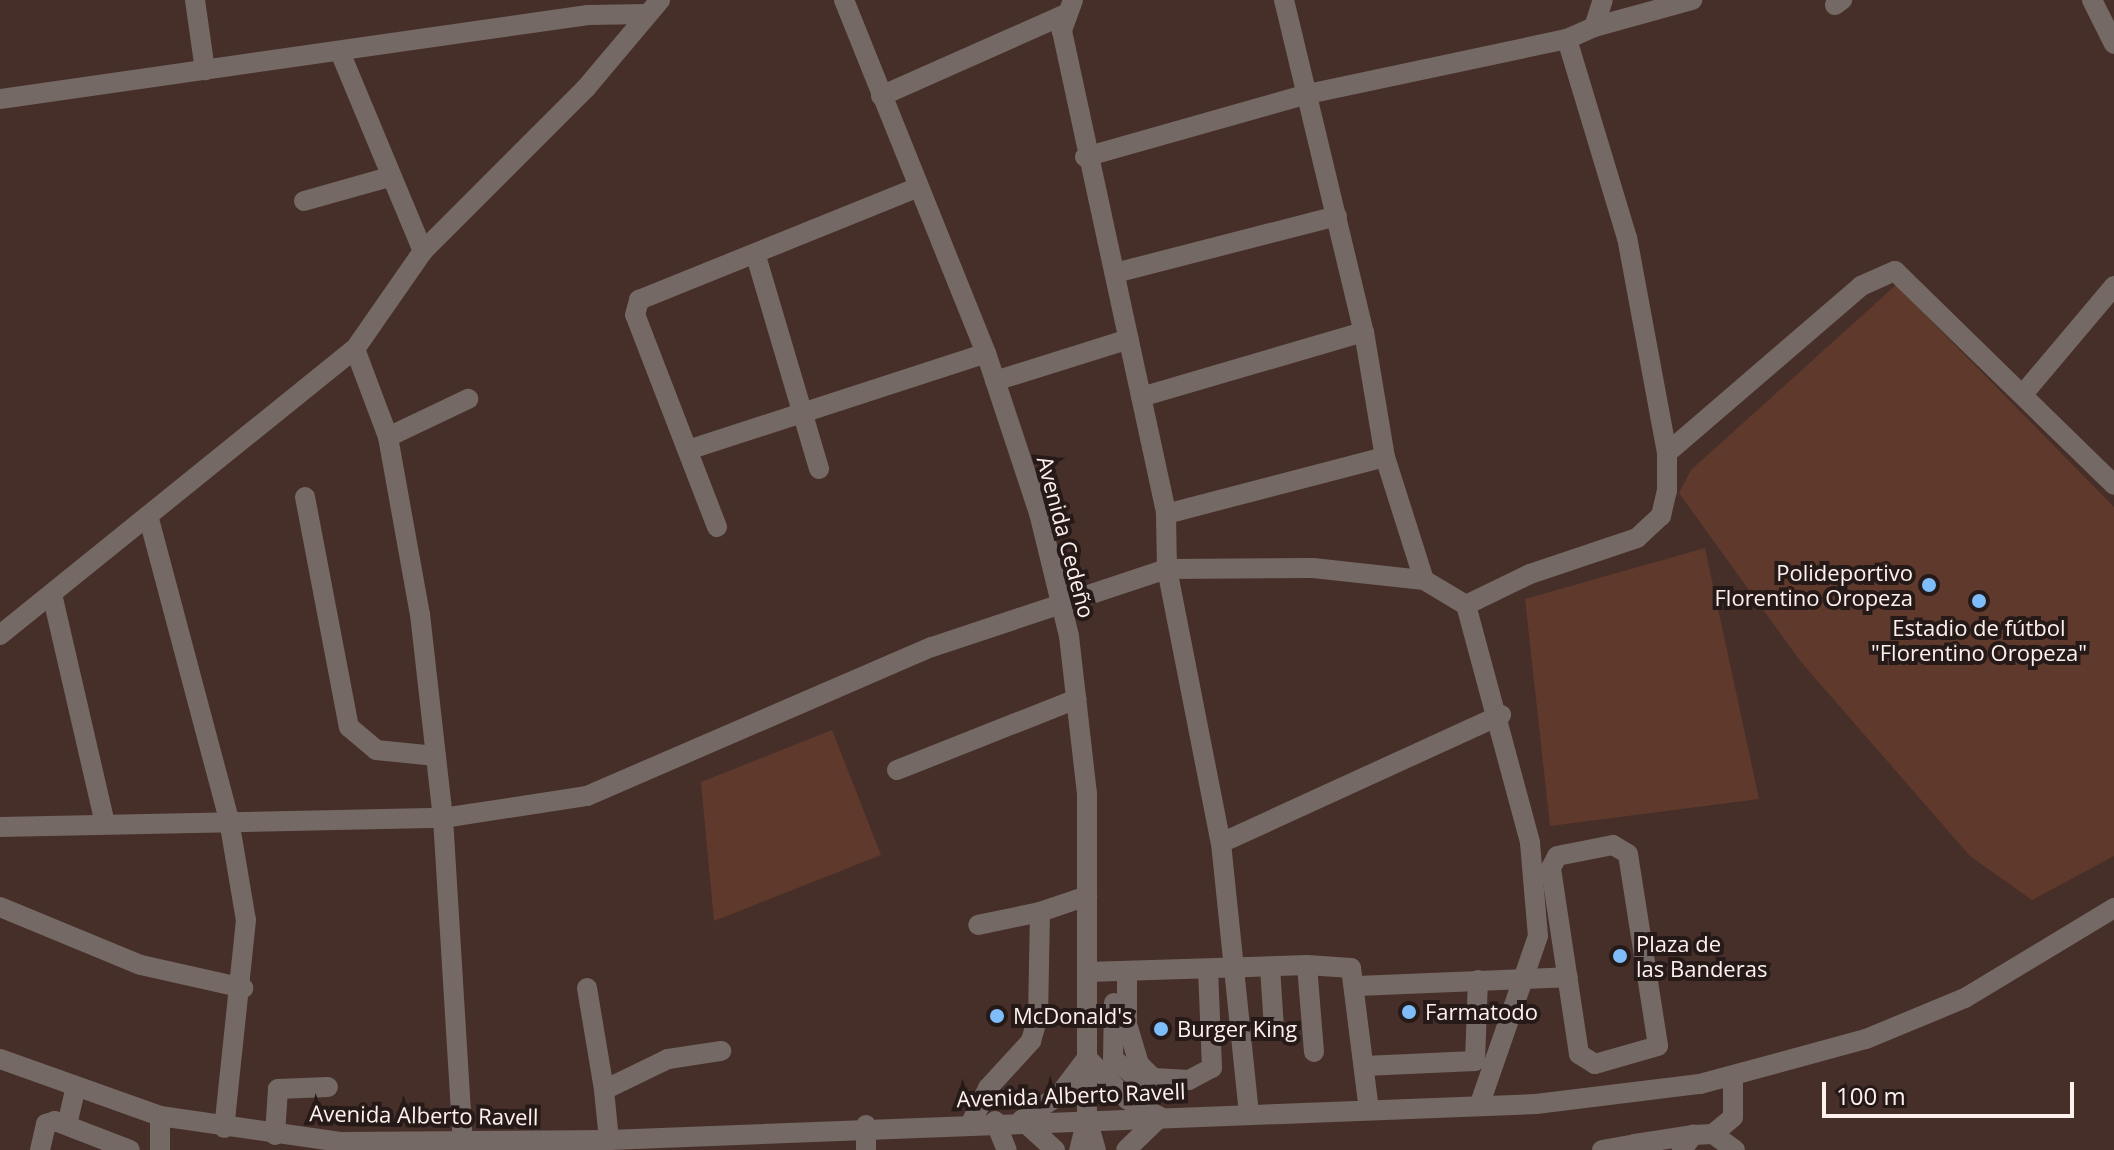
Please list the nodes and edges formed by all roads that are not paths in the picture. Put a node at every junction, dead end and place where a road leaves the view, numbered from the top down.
1 (195, 0) edge
2 (844, 0) edge
3 (1284, 0) edge
4 (1603, 0) edge
5 (1692, 0) edge
6 (2092, 0) edge
7 (588, 7) edge
8 (653, 7) edge
9 (1069, 8) edge
10 (1594, 27) junction
11 (1567, 39) junction
12 (2114, 44) edge
13 (340, 52) junction
14 (205, 70) junction
15 (1308, 94) junction
16 (881, 96) junction
17 (0, 99) edge
18 (1085, 157) junction
19 (389, 177) junction
20 (916, 188) junction
21 (304, 201) dead end
22 (1337, 216) junction
23 (423, 251) junction
24 (756, 256) junction
25 (1115, 273) junction
26 (2114, 286) edge
27 (1364, 332) junction
28 (1129, 339) junction
29 (355, 349) junction
30 (986, 353) junction
31 (995, 381) junction
32 (2024, 393) junction
33 (1141, 397) junction
34 (468, 399) dead end
35 (799, 411) junction
36 (388, 437) junction
37 (691, 449) junction
38 (1667, 453) junction
39 (1385, 457) junction
40 (819, 469) dead end
41 (2114, 485) edge
42 (305, 497) dead end
43 (1166, 514) junction
44 (149, 519) junction
45 (717, 527) dead end
46 (1167, 569) junction
47 (1424, 580) junction
48 (52, 594) junction
49 (1062, 604) junction
50 (1466, 605) junction
51 (0, 635) edge
52 (1076, 699) junction
53 (1501, 715) junction
54 (436, 756) junction
55 (897, 770) dead end
56 (443, 818) junction
57 (229, 820) junction
58 (105, 823) junction
59 (0, 827) edge
60 (1221, 843) junction
61 (1087, 896) junction
62 (0, 907) edge
63 (2114, 908) edge
64 (1040, 912) junction
65 (978, 925) dead end
66 (1307, 965) junction
67 (1270, 967) junction
68 (1237, 968) junction
69 (1208, 969) junction
70 (1121, 971) junction
71 (1087, 972) junction
72 (1568, 977) junction
73 (1523, 978) junction
74 (1478, 980) junction
75 (1357, 986) junction
76 (243, 988) junction
77 (587, 988) dead end
78 (1274, 1029) dead end
79 (721, 1051) dead end
80 (1314, 1052) dead end
81 (1087, 1058) junction
82 (0, 1059) edge
83 (1364, 1066) junction
84 (1733, 1077) junction
85 (76, 1087) junction
86 (328, 1087) dead end
87 (604, 1090) junction
88 (1154, 1091) dead end
89 (1479, 1106) junction
90 (1369, 1110) junction
91 (1249, 1114) junction
92 (160, 1116) junction
93 (1160, 1117) junction
94 (1087, 1119) junction
95 (1022, 1120) junction
96 (972, 1121) junction
97 (995, 1121) junction
98 (67, 1125) junction
99 (866, 1125) junction
100 (224, 1128) junction
101 (275, 1135) junction
102 (609, 1140) junction
103 (1696, 1140) edge
104 (463, 1142) junction
105 (685, 1142) edge
106 (340, 1146) edge
107 (1634, 1147) edge
108 (40, 1150) edge
109 (130, 1150) edge
110 (160, 1150) edge
111 (866, 1150) edge
112 (1007, 1150) edge
113 (1055, 1150) edge
114 (1079, 1150) edge
115 (1096, 1150) edge
116 (1126, 1150) edge
117 (1602, 1150) edge
118 (1735, 1150) edge

1 - 14 street
2 - 16 street, Avenida Cedeño
3 - 15 street
4 - 10 street
5 - 10 street
6 - 12 street
7 - 8 street
7 - 13 street
8 - 23 street
9 - 16 street
9 - 18 street
10 - 11 street
11 - 15 street
11 - 38 street
13 - 14 street
13 - 19 street
14 - 17 street
15 - 18 street
15 - 22 street
16 - 20 street, Avenida Cedeño
18 - 25 street
19 - 21 street
19 - 23 street
20 - 24 street
20 - 30 street, Avenida Cedeño
22 - 25 street
22 - 27 street
23 - 29 street
24 - 35 street
24 - 37 street
25 - 28 street
26 - 32 street
27 - 33 street
27 - 39 street
28 - 31 street
28 - 33 street
29 - 36 street
29 - 44 street
30 - 31 street, Avenida Cedeño
30 - 35 street
31 - 49 street, Avenida Cedeño
32 - 38 street
32 - 41 street
33 - 43 street
34 - 36 street
35 - 37 street
35 - 40 street
36 - 54 street
37 - 45 street
38 - 50 street
39 - 43 street
39 - 47 street
42 - 54 street
43 - 46 street
44 - 48 street
44 - 57 street
46 - 47 street
46 - 49 street
46 - 60 street
47 - 50 street
48 - 51 street
48 - 58 street
49 - 52 street, Avenida Cedeño
49 - 56 street
50 - 53 street
52 - 55 street
52 - 61 street, Avenida Cedeño
53 - 60 street
53 - 73 street
54 - 56 street
56 - 57 street
56 - 104 street
57 - 58 street
57 - 76 street
58 - 59 street
60 - 68 street
61 - 64 street
61 - 71 street, Avenida Cedeño
62 - 76 street
63 - 84 street, Avenida Alberto Ravell
64 - 65 street
64 - 96 street
66 - 67 street
66 - 75 street
66 - 80 street
67 - 68 street
67 - 78 street
68 - 69 street
68 - 91 street
69 - 70 street
69 - 70 street
70 - 71 street
70 - 88 street
71 - 81 street, Avenida Cedeño
72 - 72 street
72 - 73 street
73 - 74 street
73 - 89 street
74 - 75 street
74 - 83 street
75 - 83 street
76 - 100 street
77 - 87 street
79 - 87 street
81 - 93 street
81 - 94 street, Avenida Cedeño
81 - 95 street
82 - 85 street, Avenida Alberto Ravell
83 - 90 street
84 - 89 street, Avenida Alberto Ravell
84 - 103 street
85 - 92 street, Avenida Alberto Ravell
85 - 98 street
86 - 101 street
87 - 102 street
89 - 90 street, Avenida Alberto Ravell
90 - 91 street, Avenida Alberto Ravell
91 - 93 street, Avenida Alberto Ravell
92 - 100 street, Avenida Alberto Ravell
92 - 110 street
93 - 94 street, Avenida Alberto Ravell
93 - 116 street
94 - 95 street, Avenida Alberto Ravell
94 - 114 street
94 - 115 street
95 - 97 street, Avenida Alberto Ravell
95 - 113 street
96 - 97 street, Avenida Alberto Ravell
96 - 99 street, Avenida Alberto Ravell
97 - 112 street
98 - 108 street
98 - 109 street
99 - 105 street, Avenida Alberto Ravell
99 - 111 street
100 - 101 street, Avenida Alberto Ravell
101 - 106 street, Avenida Alberto Ravell
102 - 104 street, Avenida Alberto Ravell
102 - 105 street, Avenida Alberto Ravell
103 - 107 street
103 - 118 street
104 - 106 street, Avenida Alberto Ravell
107 - 117 street

